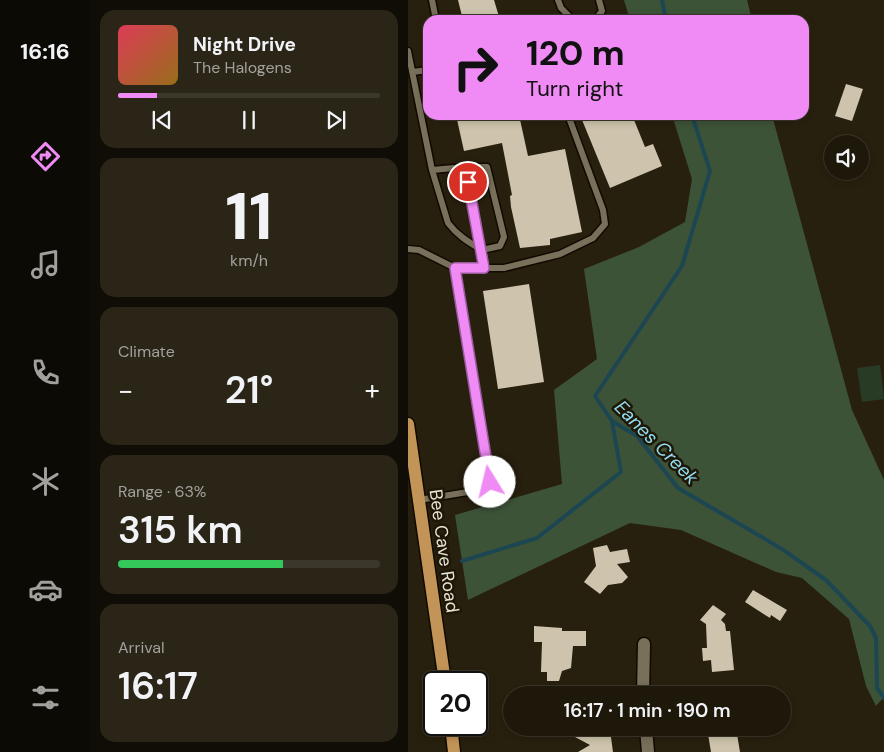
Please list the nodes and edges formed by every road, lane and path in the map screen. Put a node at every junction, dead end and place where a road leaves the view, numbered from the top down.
1 (432, 0) edge
2 (558, 0) edge
3 (599, 0) edge
4 (435, 15) edge
5 (568, 15) edge
6 (599, 15) edge
7 (408, 51) edge
8 (423, 71) edge
9 (412, 72) junction
10 (570, 120) edge
11 (465, 167) junction
12 (432, 170) junction
13 (408, 249) edge
14 (482, 250) junction
15 (455, 268) junction
16 (484, 268) junction
17 (408, 425) edge
18 (419, 500) junction
19 (644, 644) dead end
20 (443, 671) edge
21 (643, 686) edge
22 (452, 736) edge
23 (647, 736) edge
24 (454, 752) edge
25 (648, 752) edge

1 - 4 lane
2 - 5 lane
3 - 6 lane
7 - 9 lane
8 - 9 lane
9 - 12 lane
10 - 16 lane
11 - 12 lane
11 - 14 lane
11 - 14 lane
12 - 14 lane
13 - 15 lane
14 - 16 lane
15 - 16 lane
15 - 18 lane
17 - 18 main road, Bee Cave Road
18 - 20 main road, Bee Cave Road
19 - 21 street
22 - 24 main road
23 - 25 street

